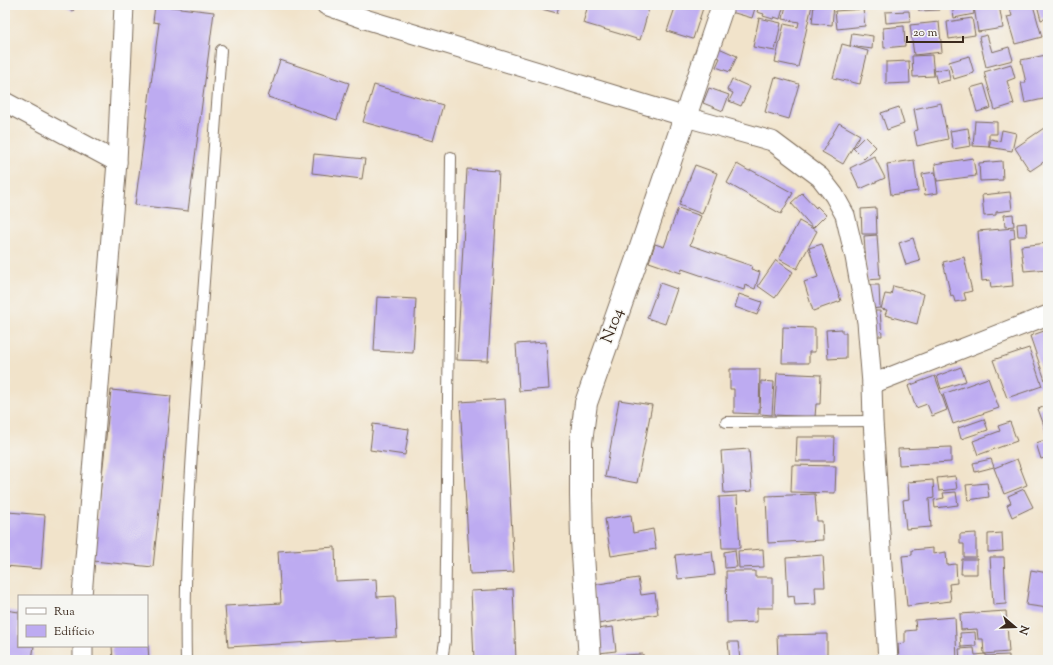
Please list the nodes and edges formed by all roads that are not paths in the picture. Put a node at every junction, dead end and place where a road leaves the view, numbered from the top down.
1 (124, 5) edge
2 (326, 5) edge
3 (723, 5) edge
4 (221, 50) dead end
5 (5, 102) edge
6 (686, 117) junction
7 (451, 157) dead end
8 (117, 162) junction
9 (1047, 317) edge
10 (872, 384) junction
11 (873, 421) junction
12 (726, 422) dead end
13 (82, 595) edge
14 (82, 647) edge
15 (83, 660) edge
16 (186, 660) edge
17 (442, 660) edge
18 (590, 660) edge
19 (888, 660) edge

1 - 8 street
2 - 6 street
3 - 6 street, N104 / N104
4 - 16 lane
5 - 8 street
6 - 10 street
6 - 18 street, N104 / N104
7 - 17 lane
8 - 13 street
9 - 10 street
10 - 11 street
11 - 12 lane
11 - 19 street
14 - 15 street

